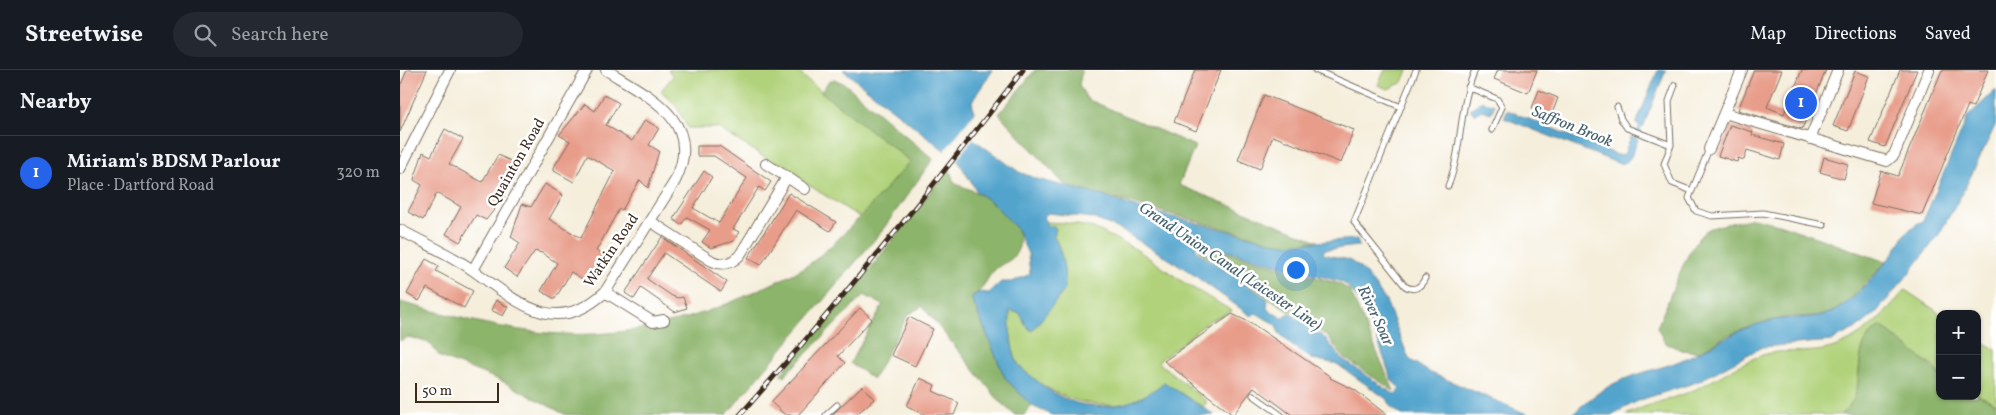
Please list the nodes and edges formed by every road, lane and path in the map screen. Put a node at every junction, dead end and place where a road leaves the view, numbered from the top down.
1 (450, 70) edge
2 (587, 70) edge
3 (606, 70) edge
4 (1315, 70) edge
5 (1416, 70) edge
6 (1475, 70) edge
7 (1742, 70) edge
8 (1838, 70) edge
9 (1929, 70) edge
10 (1675, 85) dead end
11 (1468, 87) junction
12 (1616, 106) dead end
13 (1401, 107) junction
14 (1724, 113) junction
15 (1492, 130) dead end
16 (1810, 139) junction
17 (1672, 145) junction
18 (1709, 149) joint
19 (766, 164) dead end
20 (400, 170) edge
21 (787, 177) junction
22 (1448, 186) dead end
23 (805, 189) dead end
24 (1692, 191) junction
25 (650, 221) junction
26 (1824, 225) dead end
27 (400, 230) edge
28 (473, 270) junction
29 (1425, 278) dead end
30 (605, 292) junction
31 (664, 320) dead end
32 (1253, 394) dead end
33 (837, 405) dead end
34 (826, 415) edge
35 (1281, 415) edge

1 - 20 street
2 - 28 street, Quainton Road
3 - 25 street, Watkin Road
4 - 13 lane
5 - 13 lane
6 - 11 lane
7 - 14 street
8 - 16 street
9 - 16 street
10 - 17 lane
11 - 15 lane
11 - 22 lane
12 - 17 lane
13 - 29 lane
14 - 16 street
14 - 18 street
17 - 24 lane
18 - 24 lane
19 - 21 street
21 - 23 street
21 - 25 street
24 - 26 lane
25 - 30 street, Watkin Road
27 - 28 street, Watkin Road
28 - 30 street, Watkin Road
30 - 31 street
32 - 35 lane
33 - 34 lane

